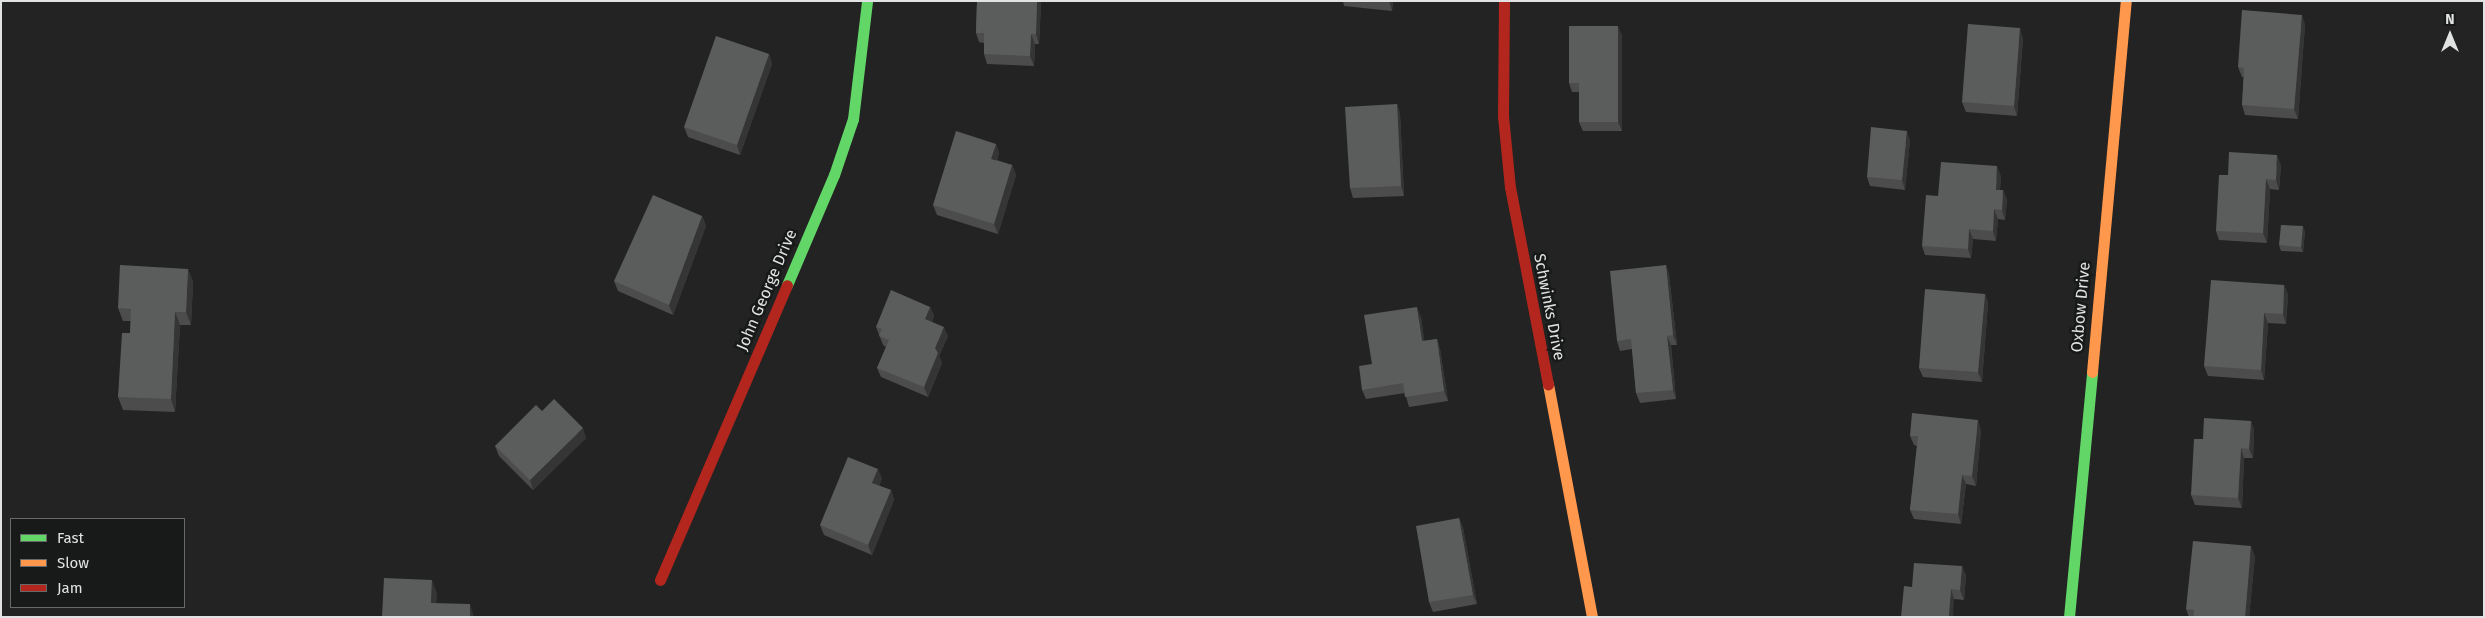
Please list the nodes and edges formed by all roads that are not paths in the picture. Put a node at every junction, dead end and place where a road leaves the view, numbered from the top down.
1 (867, 1) edge
2 (1504, 1) edge
3 (2126, 1) edge
4 (660, 580) dead end
5 (1592, 617) edge
6 (2068, 617) edge

1 - 4 street, John George Drive
2 - 5 street, Schwinks Drive
3 - 6 street, Oxbow Drive

